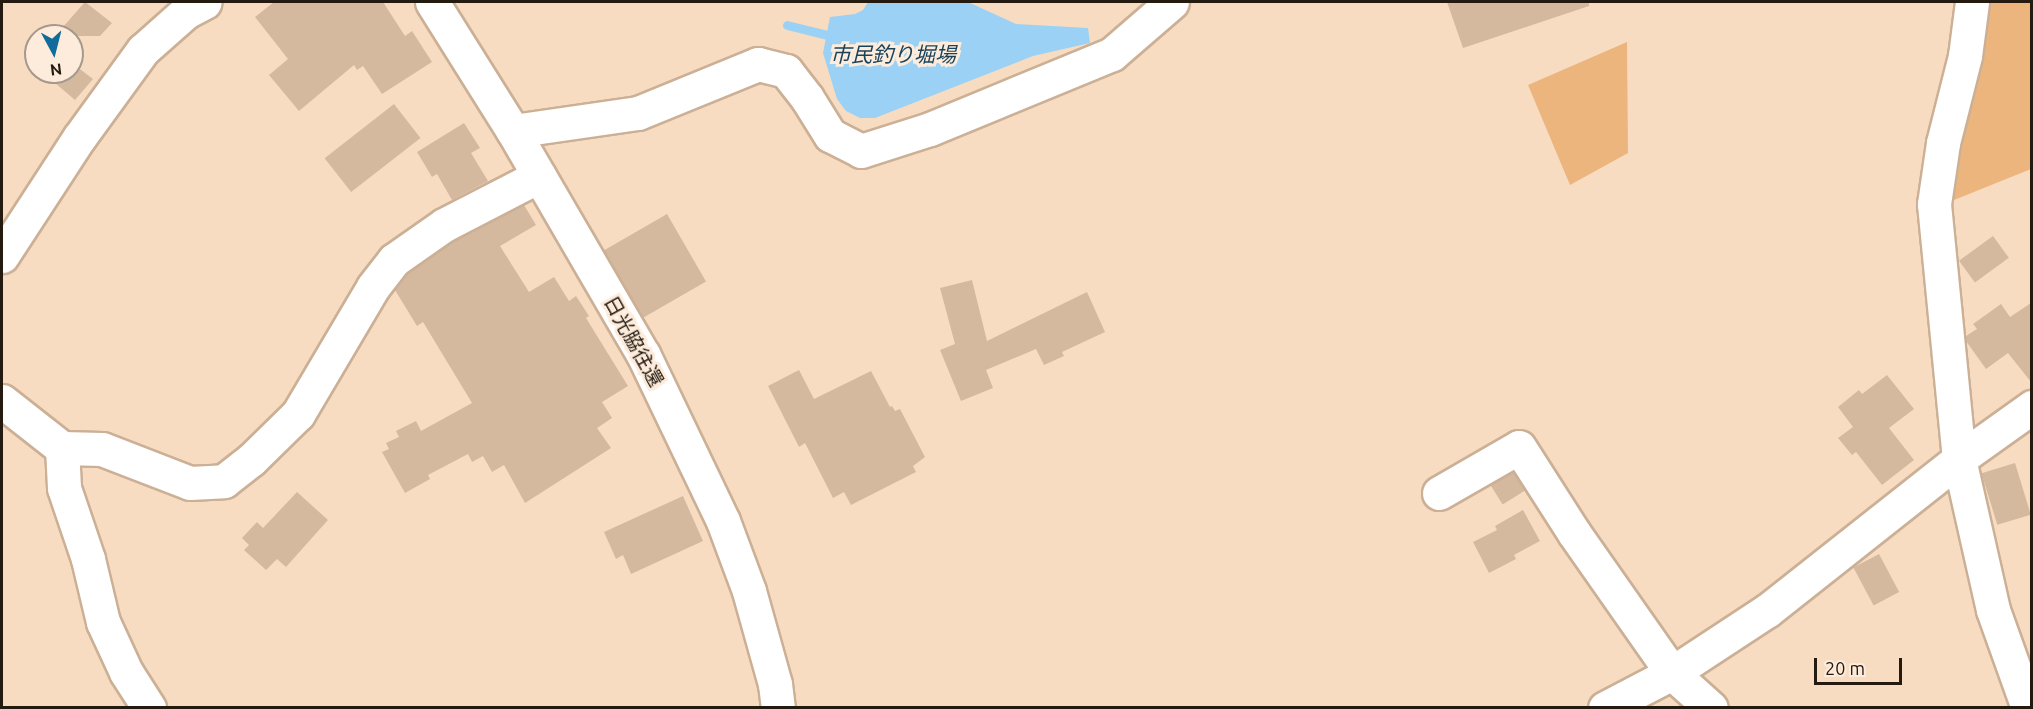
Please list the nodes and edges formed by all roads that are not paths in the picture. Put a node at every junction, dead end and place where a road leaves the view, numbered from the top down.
1 (205, 2) edge
2 (432, 2) edge
3 (1172, 2) edge
4 (1972, 2) edge
5 (513, 131) junction
6 (539, 176) junction
7 (2, 256) edge
8 (2, 401) edge
9 (2031, 407) edge
10 (62, 448) junction
11 (1959, 459) junction
12 (1439, 493) dead end
13 (1672, 673) junction
14 (149, 708) edge
15 (778, 708) edge
16 (1605, 708) edge
17 (1711, 708) edge
18 (2028, 708) edge

1 - 7 main road
2 - 5 main road, 日光脇往還
3 - 5 main road
4 - 11 main road
5 - 6 main road, 日光脇往還
6 - 10 main road
6 - 15 main road, 日光脇往還
8 - 10 main road
9 - 11 main road
10 - 14 main road
11 - 13 main road
11 - 18 main road
12 - 13 main road
13 - 16 main road
13 - 17 main road

